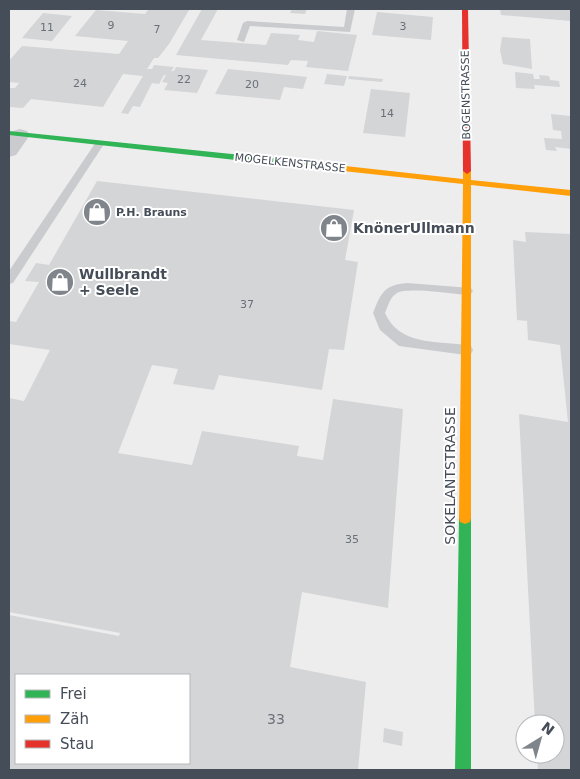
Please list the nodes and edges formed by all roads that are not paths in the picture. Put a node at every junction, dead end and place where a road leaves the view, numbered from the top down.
1 (351, 9) edge
2 (465, 9) edge
3 (241, 40) dead end
4 (15, 134) edge
5 (99, 144) junction
6 (9, 151) edge
7 (468, 182) junction
8 (571, 193) edge
9 (9, 280) edge
10 (467, 291) junction
11 (466, 350) junction
12 (462, 770) edge

1 - 3 lane
2 - 7 street, BOGENSTRASSE
4 - 5 street, MOGELKENSTRASSE
4 - 6 street
5 - 7 street, MOGELKENSTRASSE
5 - 9 lane
7 - 8 street, MOGELKENSTRASSE
7 - 10 street, SOKELANTSTRASSE
10 - 11 street, SOKELANTSTRASSE
10 - 11 lane
11 - 12 street, SOKELANTSTRASSE

